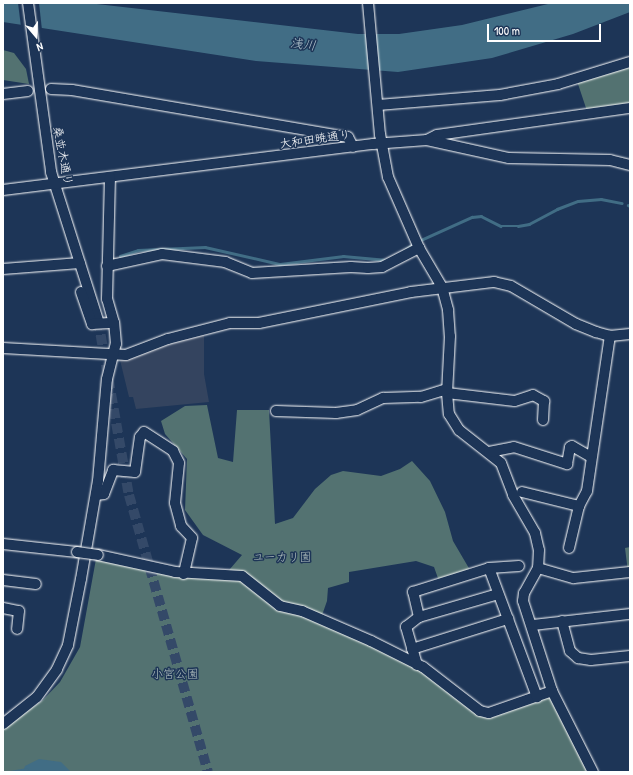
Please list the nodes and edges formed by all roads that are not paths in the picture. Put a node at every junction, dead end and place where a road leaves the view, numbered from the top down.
1 (28, 3) edge
2 (368, 3) edge
3 (630, 62) edge
4 (51, 89) dead end
5 (28, 91) dead end
6 (3, 94) edge
7 (378, 102) junction
8 (630, 108) edge
9 (427, 140) junction
10 (382, 144) junction
11 (353, 147) junction
12 (630, 165) edge
13 (110, 177) junction
14 (54, 184) junction
15 (3, 190) edge
16 (419, 248) junction
17 (80, 263) junction
18 (107, 266) junction
19 (3, 269) edge
20 (442, 287) junction
21 (81, 292) dead end
22 (98, 320) tunnel mouth
23 (114, 323) junction
24 (630, 334) edge
25 (610, 336) junction
26 (3, 348) edge
27 (114, 354) junction
28 (447, 391) junction
29 (276, 411) dead end
30 (543, 420) dead end
31 (489, 452) junction
32 (591, 457) junction
33 (522, 492) dead end
34 (96, 495) junction
35 (579, 506) junction
36 (3, 544) edge
37 (568, 548) dead end
38 (519, 566) dead end
39 (489, 568) junction
40 (538, 568) junction
41 (630, 572) edge
42 (184, 574) junction
43 (3, 580) edge
44 (36, 583) dead end
45 (498, 594) junction
46 (3, 608) edge
47 (630, 614) edge
48 (419, 617) junction
49 (508, 619) junction
50 (562, 621) junction
51 (533, 625) junction
52 (17, 630) dead end
53 (412, 649) junction
54 (630, 656) edge
55 (417, 665) junction
56 (552, 691) junction
57 (537, 697) junction
58 (3, 724) edge
59 (593, 772) edge

1 - 14 street, 桑並木通り
2 - 7 street
3 - 7 street
4 - 11 street
5 - 6 street
7 - 10 street
8 - 9 street
9 - 10 street, 大和田暁通り
9 - 12 street, 大和田暁通り
10 - 11 street, 大和田暁通り
10 - 16 street
11 - 13 street, 大和田暁通り
13 - 14 street, 大和田暁通り
13 - 18 street
14 - 15 street, 大和田暁通り
14 - 17 street, 桑並木通り
16 - 18 street
16 - 20 street
17 - 19 street
17 - 22 street, 桑並木通り
18 - 23 street
20 - 25 street
20 - 27 street
20 - 28 street
21 - 23 street
23 - 27 street
24 - 25 street
25 - 32 street
26 - 27 street
27 - 34 street
28 - 29 street
28 - 30 street
28 - 31 street
31 - 32 street
31 - 40 street
32 - 35 street
33 - 35 street
34 - 42 street
34 - 58 street
35 - 37 street
36 - 42 street, bridge
38 - 39 street
39 - 45 street
39 - 48 street
40 - 41 street
40 - 51 street
42 - 55 street
43 - 44 street
45 - 48 street
45 - 49 street
46 - 52 street
47 - 50 street
48 - 53 street
49 - 53 street
49 - 57 street
50 - 51 street
50 - 54 street
51 - 56 street
53 - 55 street
55 - 57 street
56 - 57 street
56 - 59 street

